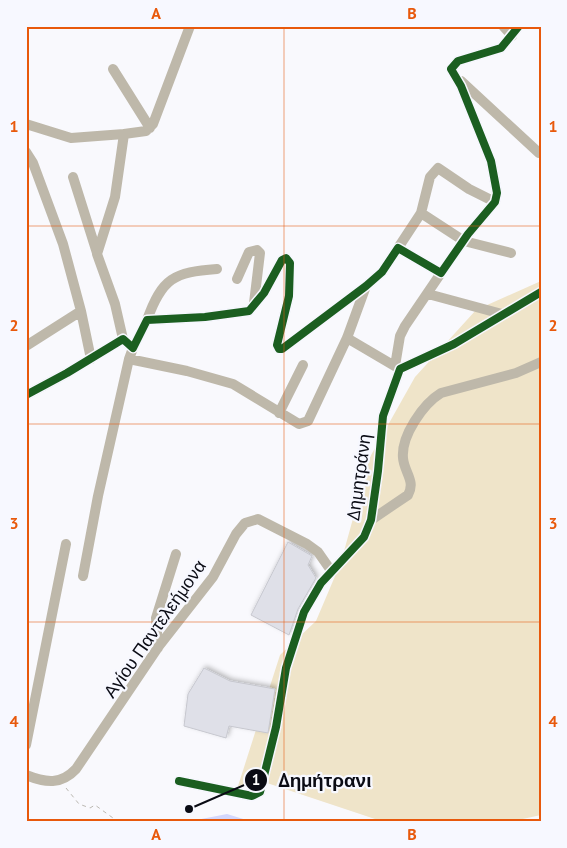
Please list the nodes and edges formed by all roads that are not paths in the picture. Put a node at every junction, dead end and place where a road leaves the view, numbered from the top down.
1 (190, 26) edge
2 (503, 26) edge
3 (519, 26) edge
4 (512, 36) junction
5 (113, 69) dead end
6 (458, 79) junction
7 (26, 124) edge
8 (150, 128) junction
9 (124, 134) junction
10 (26, 152) edge
11 (539, 153) dead end
12 (73, 177) dead end
13 (495, 202) junction
14 (421, 213) junction
15 (464, 241) junction
16 (398, 248) junction
17 (511, 253) dead end
18 (97, 254) junction
19 (217, 269) dead end
20 (441, 273) junction
21 (237, 279) dead end
22 (366, 286) junction
23 (541, 292) edge
24 (428, 294) junction
25 (254, 307) junction
26 (81, 311) junction
27 (502, 314) junction
28 (147, 320) junction
29 (347, 338) junction
30 (123, 339) junction
31 (26, 346) edge
32 (133, 348) junction
33 (91, 359) junction
34 (129, 359) junction
35 (541, 362) edge
36 (303, 365) dead end
37 (398, 367) junction
38 (26, 395) edge
39 (279, 413) junction
40 (371, 520) junction
41 (66, 544) dead end
42 (176, 554) dead end
43 (332, 572) junction
44 (84, 576) dead end
45 (158, 648) junction
46 (26, 685) edge
47 (37, 688) junction
48 (26, 745) edge
49 (26, 775) edge
50 (179, 781) dead end

1 - 8 street
2 - 4 street
3 - 4 street
4 - 6 street
5 - 8 street
6 - 11 street
6 - 13 street
7 - 9 street
8 - 9 street
9 - 18 street
10 - 26 street
12 - 18 street
13 - 14 street
13 - 15 street, Δημητράνη
14 - 15 street
14 - 16 street
15 - 17 street
15 - 20 street, Δημητράνη
16 - 20 street
16 - 22 street
18 - 30 street
19 - 28 street
20 - 24 street, Δημητράνη
21 - 25 street
22 - 25 street
22 - 29 street
23 - 27 street
24 - 27 street
24 - 37 street, Δημητράνη
25 - 28 street
26 - 31 street
26 - 33 street
27 - 37 street
28 - 32 street
29 - 37 street
29 - 39 street
30 - 32 street
30 - 33 street
32 - 34 street
33 - 38 street
34 - 39 street
34 - 44 street
35 - 40 street
36 - 39 street
37 - 40 street, Δημητράνη
40 - 43 street, Δημητράνη
41 - 47 street
42 - 45 street
43 - 45 street, Αγίου Παντελεήμονα
43 - 50 street, Δημητράνη
45 - 49 street, Αγίου Παντελεήμονα
46 - 47 street
47 - 48 street

